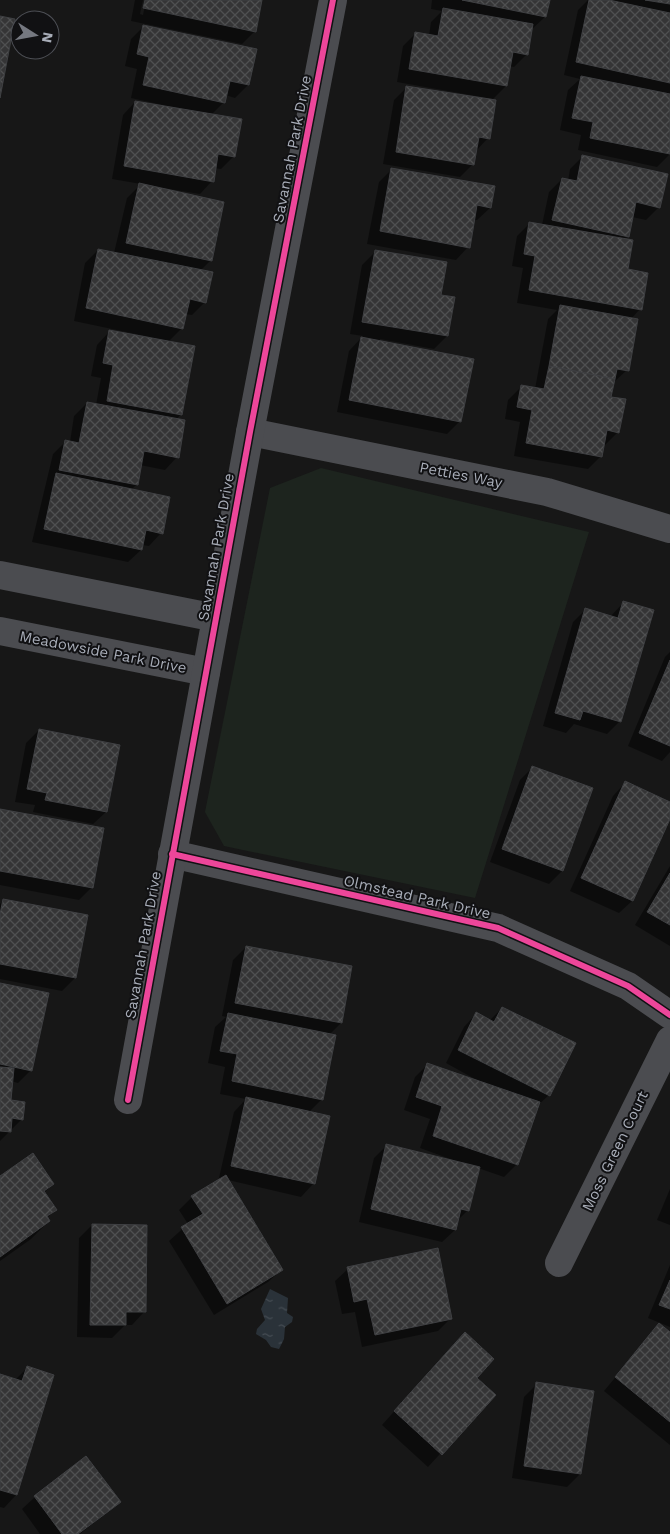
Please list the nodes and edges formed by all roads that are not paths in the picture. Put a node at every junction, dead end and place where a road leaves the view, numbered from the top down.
1 (334, 0) edge
2 (250, 432) junction
3 (670, 529) edge
4 (0, 575) edge
5 (216, 618) junction
6 (0, 631) edge
7 (206, 672) junction
8 (172, 854) junction
9 (670, 1014) edge
10 (670, 1040) edge
11 (128, 1100) dead end
12 (559, 1262) dead end

1 - 2 street, Savannah Park Drive
2 - 3 street, Petties Way
2 - 5 street, Savannah Park Drive
4 - 5 street
5 - 7 street, Savannah Park Drive
6 - 7 street, Meadowside Park Drive
7 - 8 street, Savannah Park Drive
8 - 9 street, Olmstead Park Drive
8 - 11 street, Savannah Park Drive
10 - 12 street, Moss Green Court

